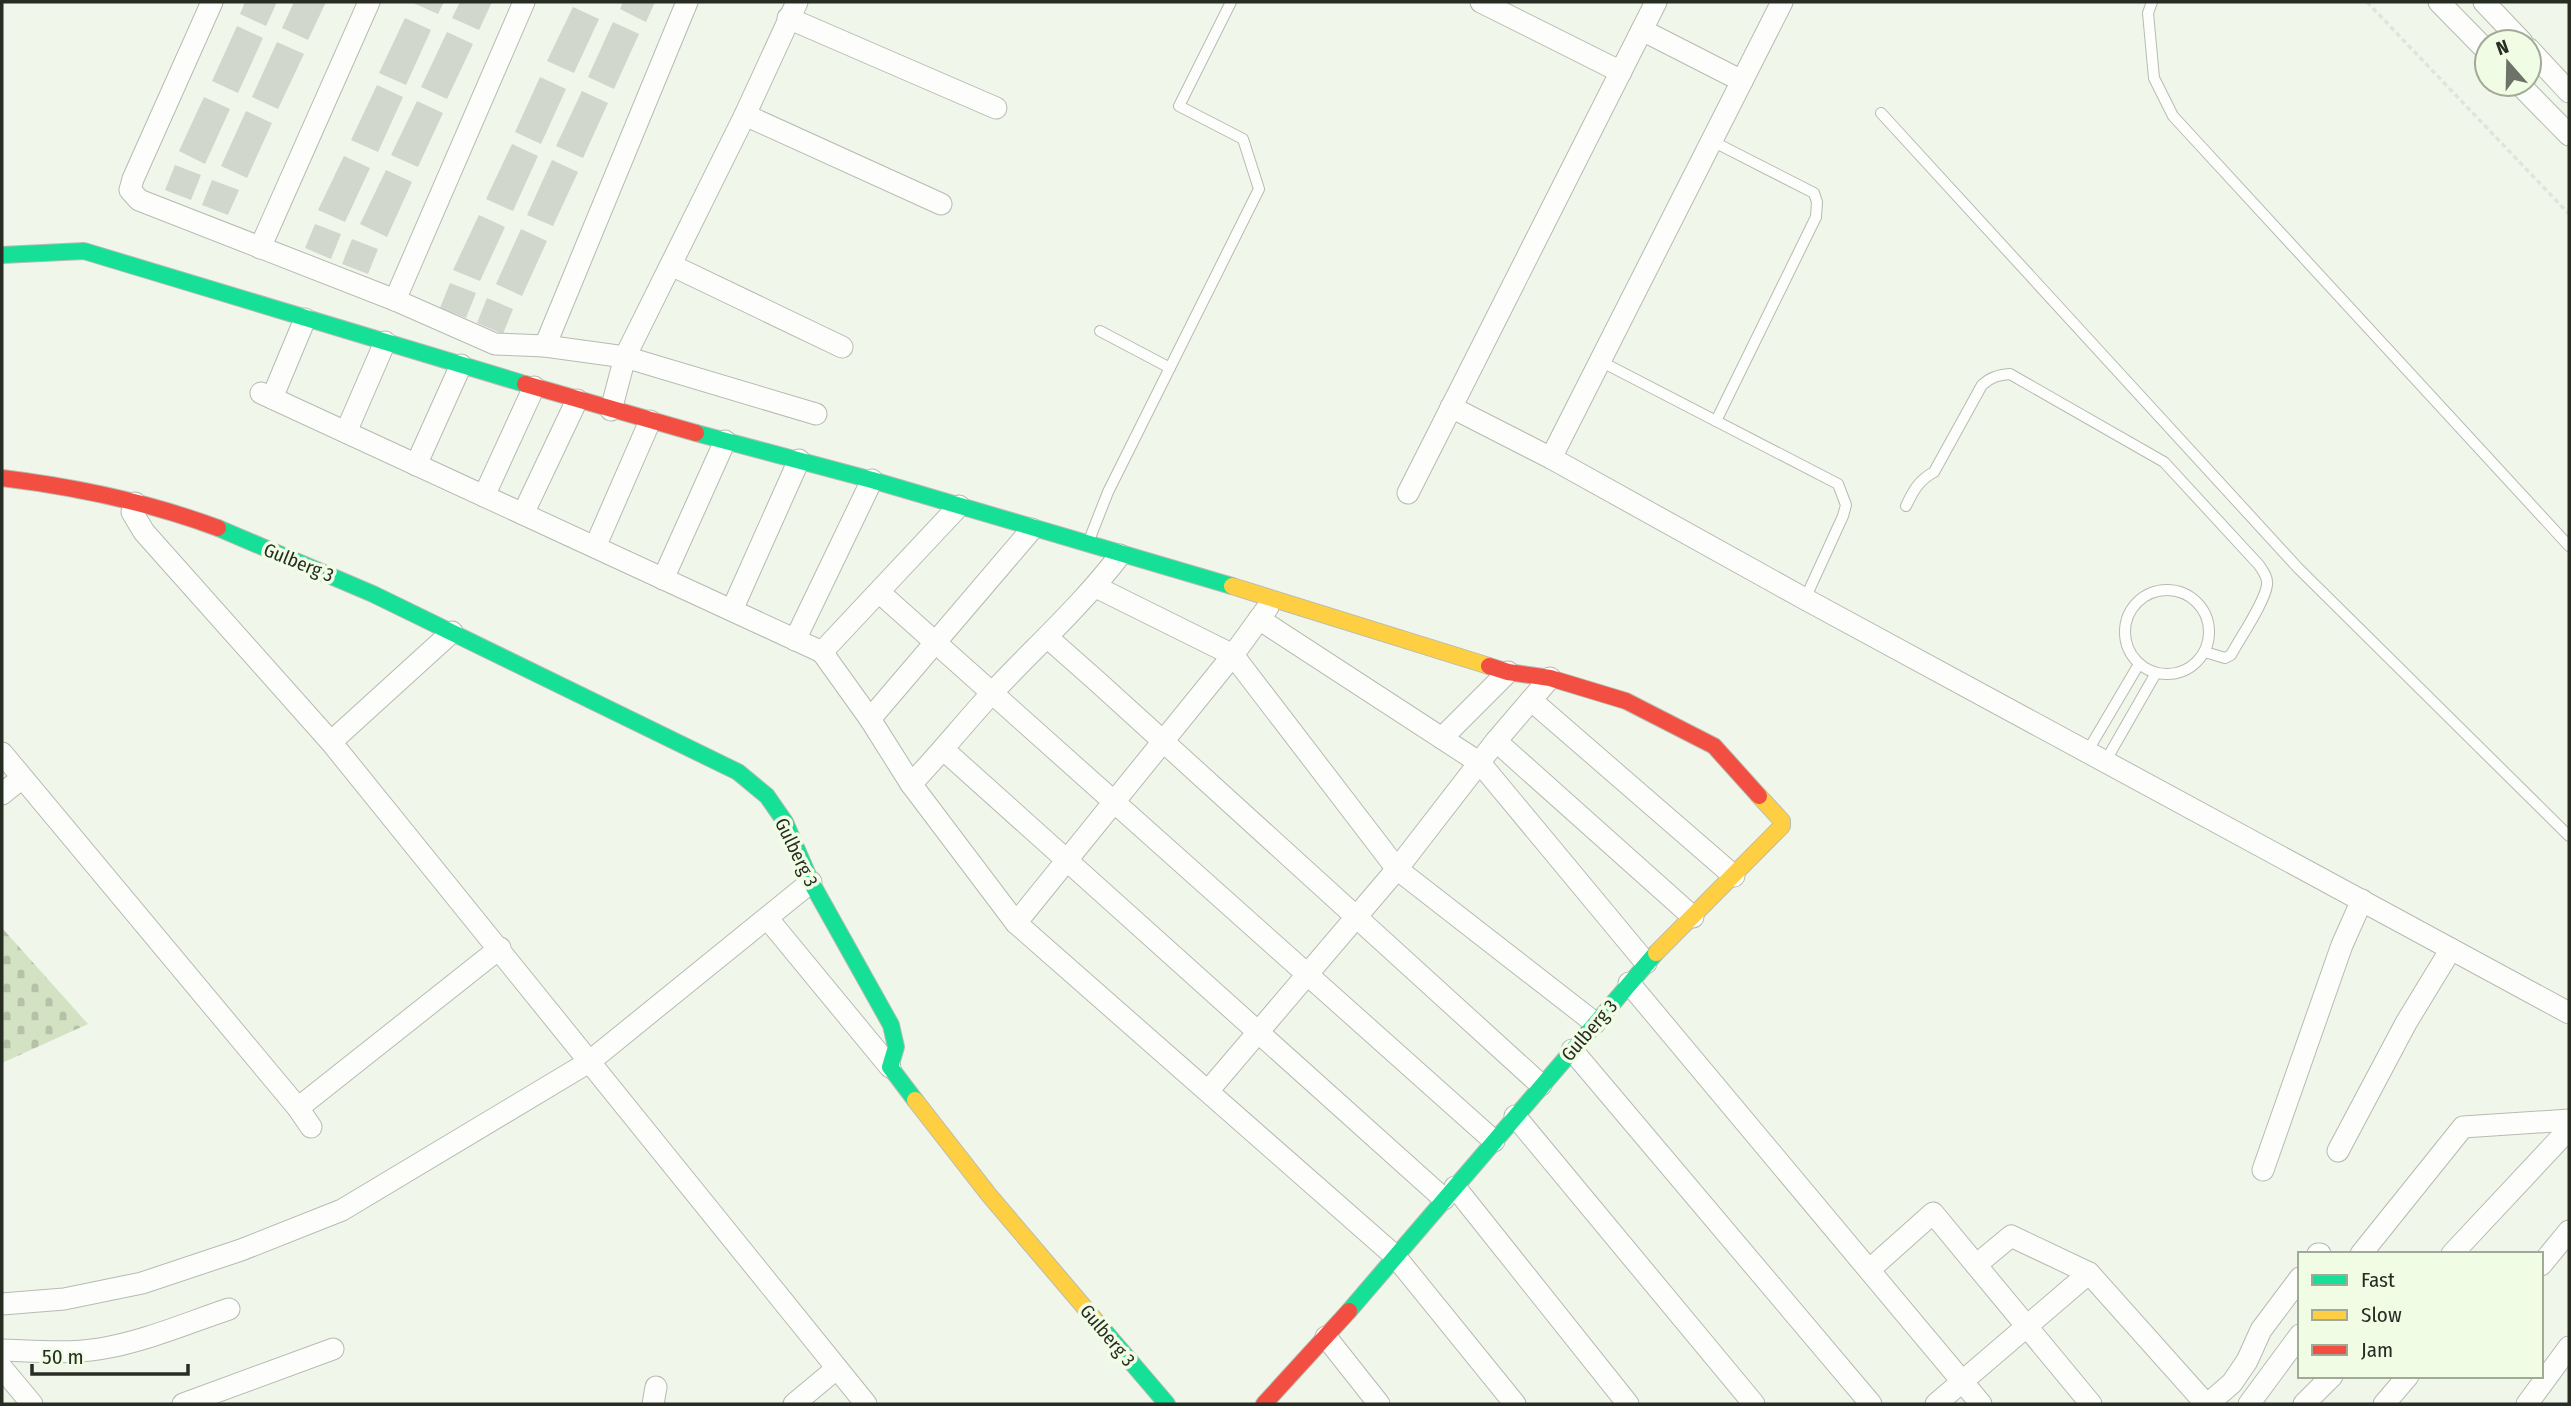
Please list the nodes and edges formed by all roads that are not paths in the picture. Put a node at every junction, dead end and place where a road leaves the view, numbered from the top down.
1 (212, 2) edge
2 (369, 2) edge
3 (524, 2) edge
4 (687, 2) edge
5 (1231, 2) edge
6 (1481, 2) edge
7 (1656, 2) edge
8 (1782, 2) edge
9 (2152, 2) edge
10 (2439, 2) edge
11 (2484, 2) edge
12 (793, 10) edge
13 (2509, 28) edge
14 (1642, 30) junction
15 (2473, 37) edge
16 (2543, 65) edge
17 (1621, 72) junction
18 (1742, 81) junction
19 (2569, 92) edge
20 (2533, 98) edge
21 (996, 108) dead end
22 (1881, 113) dead end
23 (745, 115) junction
24 (2569, 135) edge
25 (1712, 141) junction
26 (941, 204) dead end
27 (260, 248) junction
28 (2, 255) edge
29 (671, 265) junction
30 (395, 300) junction
31 (305, 319) junction
32 (1100, 331) dead end
33 (385, 342) junction
34 (545, 346) junction
35 (842, 347) dead end
36 (625, 356) junction
37 (1600, 361) junction
38 (461, 365) junction
39 (1170, 368) junction
40 (534, 387) junction
41 (577, 400) junction
42 (1451, 407) junction
43 (611, 410) junction
44 (816, 414) dead end
45 (650, 421) junction
46 (1716, 421) junction
47 (346, 432) junction
48 (725, 441) junction
49 (1551, 458) junction
50 (799, 460) junction
51 (416, 465) junction
52 (2, 478) edge
53 (872, 480) junction
54 (1408, 493) dead end
55 (484, 496) junction
56 (135, 503) junction
57 (959, 506) junction
58 (1906, 506) dead end
59 (523, 514) junction
60 (1032, 529) junction
61 (1087, 545) junction
62 (2569, 546) edge
63 (595, 547) junction
64 (1120, 555) junction
65 (663, 579) junction
66 (1096, 587) junction
67 (880, 593) junction
68 (1275, 598) junction
69 (1805, 599) junction
70 (732, 610) junction
71 (1259, 619) junction
72 (452, 632) junction
73 (1047, 638) junction
74 (795, 640) junction
75 (935, 642) junction
76 (822, 652) junction
77 (2204, 652) junction
78 (1233, 655) junction
79 (2139, 664) junction
80 (1508, 671) junction
81 (2156, 673) junction
82 (1550, 678) junction
83 (992, 693) junction
84 (1531, 700) junction
85 (870, 719) junction
86 (1442, 738) junction
87 (1496, 741) junction
88 (331, 742) junction
89 (1164, 742) junction
90 (944, 750) junction
91 (2, 752) edge
92 (2096, 757) junction
93 (1480, 763) junction
94 (22, 778) junction
95 (911, 784) junction
96 (2, 794) edge
97 (1115, 803) junction
98 (2569, 836) edge
99 (1066, 859) junction
100 (1397, 869) junction
101 (1734, 876) junction
102 (811, 883) junction
103 (2362, 900) junction
104 (1356, 917) junction
105 (1693, 917) junction
106 (768, 919) junction
107 (1016, 923) junction
108 (500, 948) junction
109 (2451, 949) junction
110 (1646, 963) junction
111 (1307, 974) junction
112 (1629, 983) junction
113 (2569, 1013) edge
114 (1595, 1023) junction
115 (1258, 1032) junction
116 (1572, 1050) junction
117 (589, 1062) junction
118 (890, 1067) junction
119 (1541, 1085) junction
120 (1208, 1091) junction
121 (298, 1108) junction
122 (1515, 1116) junction
123 (2569, 1120) edge
124 (312, 1127) dead end
125 (2569, 1129) edge
126 (1494, 1141) junction
127 (2338, 1151) dead end
128 (2263, 1170) dead end
129 (1449, 1193) junction
130 (2569, 1230) edge
131 (2363, 1252) edge
132 (2454, 1252) edge
133 (1395, 1256) junction
134 (2543, 1262) edge
135 (1976, 1265) junction
136 (1869, 1270) junction
137 (2090, 1273) junction
138 (2298, 1281) edge
139 (2, 1304) edge
140 (229, 1309) dead end
141 (2026, 1327) junction
142 (1326, 1337) junction
143 (2298, 1338) edge
144 (2569, 1347) edge
145 (333, 1349) dead end
146 (2, 1350) edge
147 (2, 1368) edge
148 (836, 1369) junction
149 (2330, 1378) edge
150 (2406, 1378) edge
151 (1962, 1381) junction
152 (33, 1404) edge
153 (183, 1404) edge
154 (794, 1404) edge
155 (866, 1404) edge
156 (1167, 1404) edge
157 (1264, 1404) edge
158 (1379, 1404) edge
159 (1515, 1404) edge
160 (1628, 1404) edge
161 (1754, 1404) edge
162 (1871, 1404) edge
163 (1936, 1404) edge
164 (1981, 1404) edge
165 (2091, 1404) edge
166 (2207, 1404) edge
167 (2249, 1404) edge
168 (2304, 1404) edge
169 (2384, 1404) edge
170 (2527, 1404) edge

1 - 27 street
2 - 27 street
3 - 30 street
4 - 34 street
5 - 39 lane
6 - 17 street
7 - 14 street
8 - 18 street
9 - 62 lane
10 - 15 street
11 - 13 street
12 - 21 street
12 - 23 street
14 - 17 street
14 - 18 street
16 - 19 street
17 - 42 street
18 - 25 street
20 - 24 street
22 - 98 lane
23 - 26 street
23 - 29 street
25 - 37 street
25 - 46 lane
27 - 30 street
28 - 31 street
29 - 35 street
29 - 36 street
30 - 34 street
31 - 33 street
31 - 47 street
32 - 39 lane
33 - 38 street
33 - 47 street
34 - 36 street
36 - 43 street
36 - 44 street
37 - 46 lane
37 - 49 street
38 - 40 street
38 - 51 street
39 - 61 lane
40 - 41 street
40 - 55 street
41 - 43 street
41 - 59 street
42 - 49 street
42 - 54 street
43 - 45 street
45 - 48 street
45 - 63 street
46 - 69 lane
47 - 51 street
48 - 50 street
48 - 65 street
49 - 69 street
50 - 53 street
50 - 70 street
51 - 55 street
52 - 56 street, Gulberg 3
53 - 57 street
53 - 74 street
55 - 59 street
56 - 72 street, Gulberg 3
56 - 88 street
57 - 60 street
57 - 67 street
58 - 77 lane
59 - 63 street
60 - 61 street
60 - 75 street
61 - 64 street
63 - 65 street
64 - 66 street
64 - 68 street
65 - 70 street
66 - 73 street
66 - 78 street
67 - 75 street
67 - 76 street
68 - 71 street
68 - 80 street
69 - 92 street
70 - 74 street
71 - 78 street
71 - 86 street
72 - 88 street
72 - 102 street, Gulberg 3
73 - 83 street
73 - 89 street
74 - 76 street
75 - 83 street
75 - 85 street
76 - 85 street
77 - 79 lane
77 - 81 lane
78 - 89 street
78 - 100 street
79 - 81 lane
79 - 92 lane
80 - 82 street
80 - 86 street
81 - 92 lane
82 - 84 street
82 - 101 street, Gulberg 3
83 - 90 street
83 - 97 street
84 - 87 street
84 - 101 street
85 - 95 street
86 - 93 street
87 - 93 street
87 - 105 street
88 - 108 street
89 - 97 street
89 - 104 street
90 - 95 street
90 - 99 street
91 - 94 street
92 - 103 street
93 - 100 street
93 - 110 street
94 - 96 street
94 - 121 street
95 - 107 street
97 - 99 street
97 - 111 street
99 - 107 street
99 - 115 street
100 - 104 street
100 - 114 street
101 - 105 street, Gulberg 3
102 - 106 street
102 - 118 street, Gulberg 3
103 - 109 street
103 - 128 street
104 - 111 street
104 - 119 street
105 - 110 street, Gulberg 3
106 - 117 street
106 - 118 street
107 - 120 street
108 - 117 street
108 - 121 street
109 - 113 street
109 - 127 street
110 - 112 street, Gulberg 3
111 - 115 street
111 - 126 street
112 - 114 street, Gulberg 3
112 - 136 street
114 - 116 street, Gulberg 3
115 - 120 street
115 - 129 street
116 - 119 street, Gulberg 3
116 - 162 street
117 - 139 street
117 - 148 street
118 - 156 street, Gulberg 3
119 - 122 street, Gulberg 3
120 - 133 street
121 - 124 street
122 - 126 street, Gulberg 3
122 - 161 street
123 - 131 street
125 - 132 street
126 - 129 street, Gulberg 3
129 - 133 street, Gulberg 3
129 - 160 street
130 - 134 street
133 - 142 street, Gulberg 3
133 - 159 street
135 - 136 street
135 - 137 street
135 - 141 street
136 - 151 street
137 - 141 street
137 - 166 street
138 - 166 street
140 - 146 street
141 - 151 street
141 - 165 street
142 - 157 street, Gulberg 3
142 - 158 street
143 - 167 street
144 - 170 street
145 - 153 street
147 - 152 street
148 - 154 street
148 - 155 street
149 - 168 street
150 - 169 street
151 - 163 street
151 - 164 street

